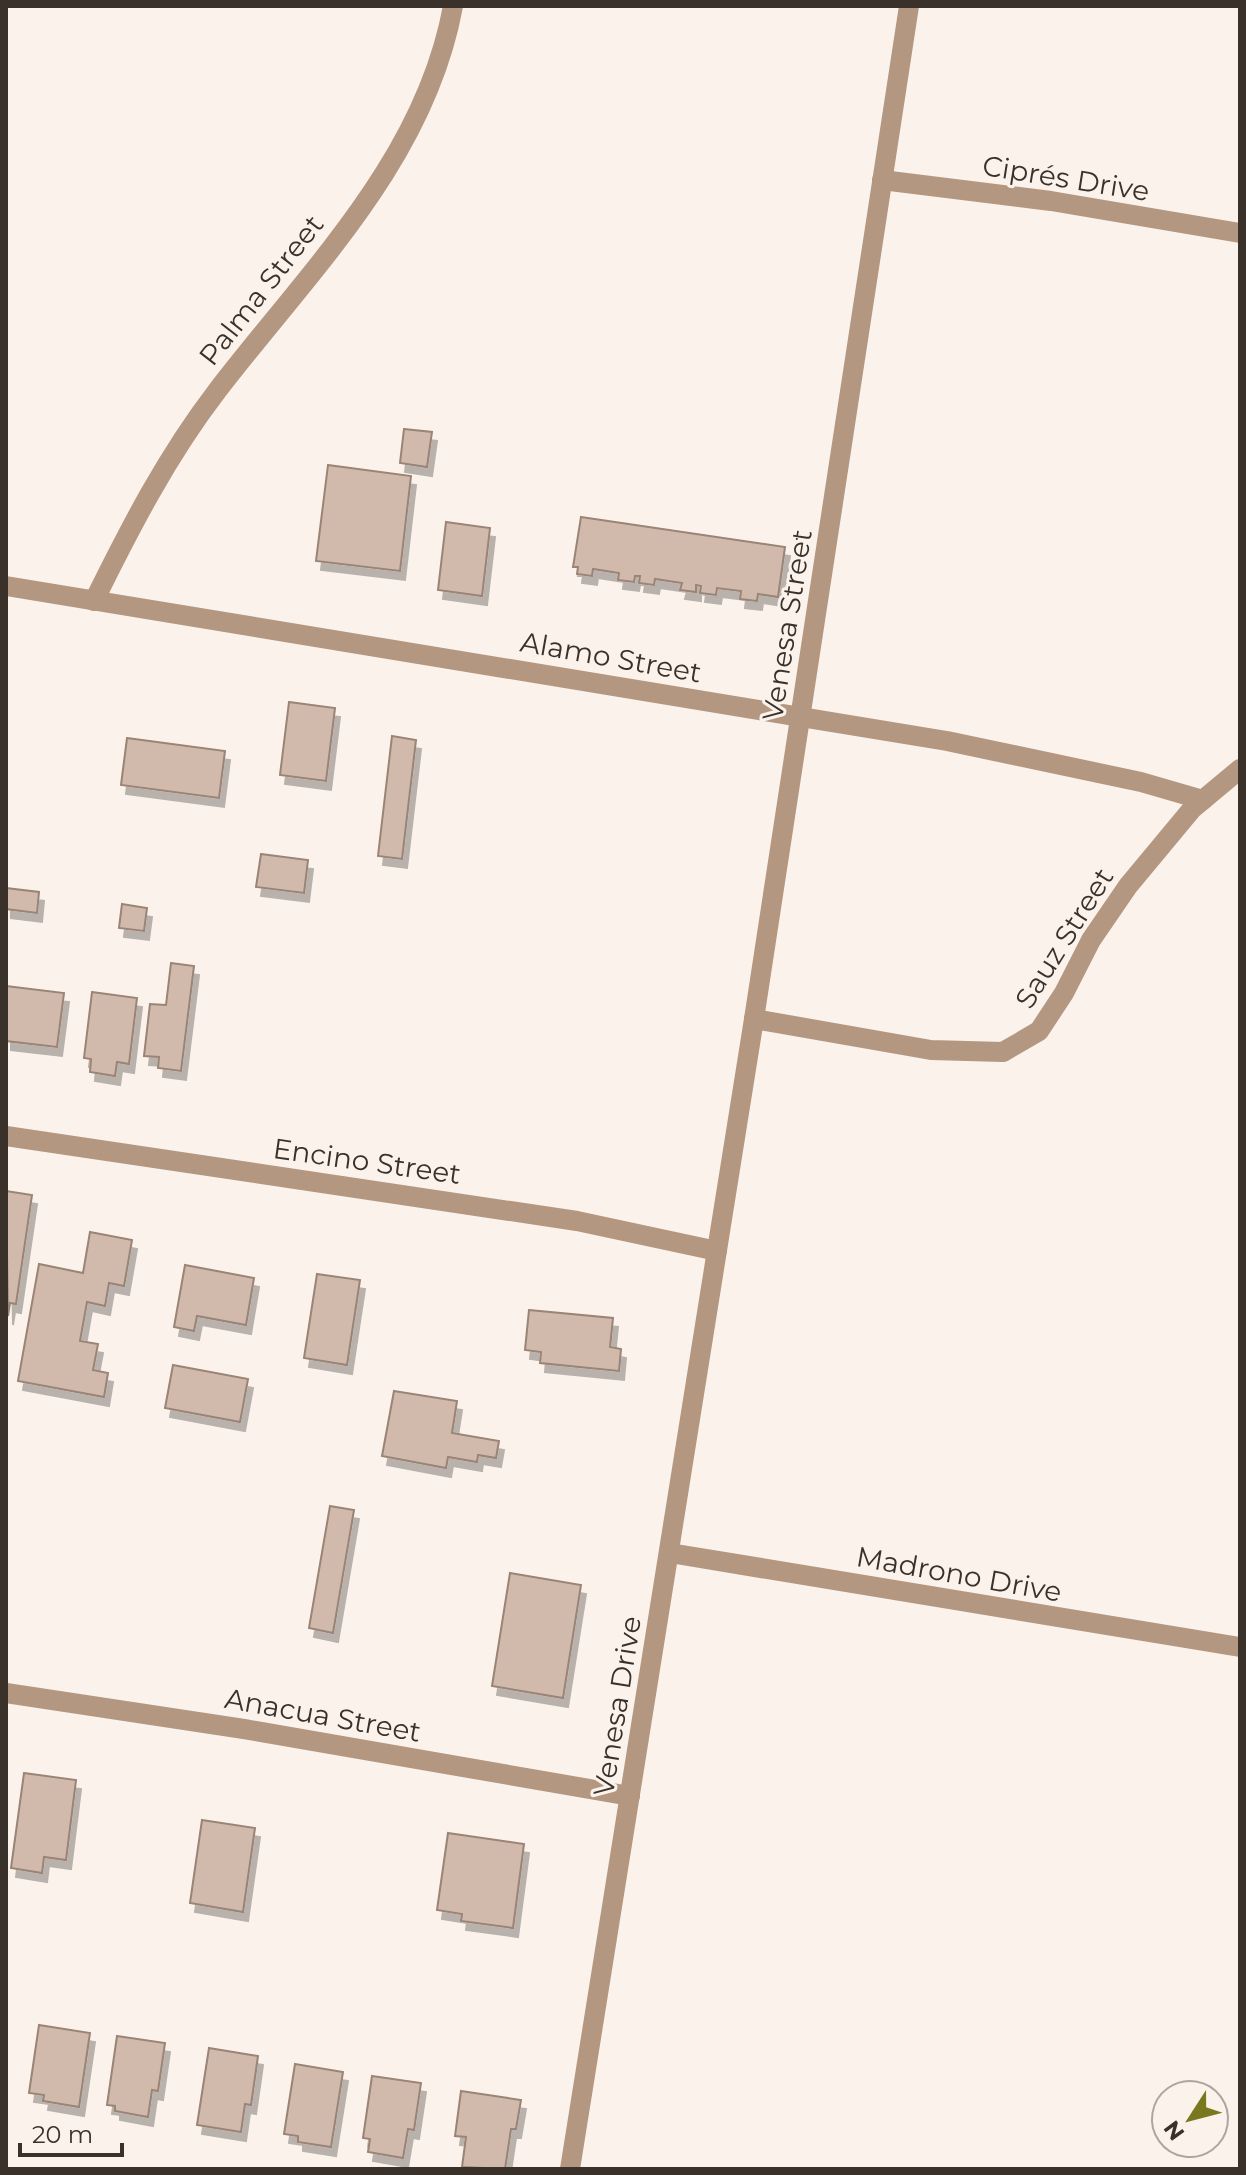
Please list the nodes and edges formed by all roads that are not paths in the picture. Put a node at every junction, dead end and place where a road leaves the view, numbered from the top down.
1 (453, 6) edge
2 (909, 6) edge
3 (882, 180) junction
4 (1240, 233) edge
5 (6, 586) edge
6 (94, 601) junction
7 (801, 719) junction
8 (1240, 769) edge
9 (1203, 800) junction
10 (754, 1019) junction
11 (6, 1136) edge
12 (717, 1251) junction
13 (670, 1553) junction
14 (1240, 1647) edge
15 (6, 1693) edge
16 (630, 1796) junction
17 (570, 2169) edge

1 - 6 street, Palma Street
2 - 3 street, Venesa Street
3 - 4 street, Ciprés Drive
3 - 7 street, Venesa Street
5 - 6 street, Alamo Street
6 - 7 street, Alamo Street
7 - 9 street, Alamo Street
7 - 10 street, Venesa Street
8 - 9 street, Sauz Street
9 - 10 street, Sauz Street
10 - 12 street, Venesa Street
11 - 12 street, Encino Street
12 - 13 street, Venesa Drive
13 - 14 street, Madrono Drive
13 - 16 street, Venesa Drive
15 - 16 street, Anacua Street
16 - 17 street, Venesa Drive

